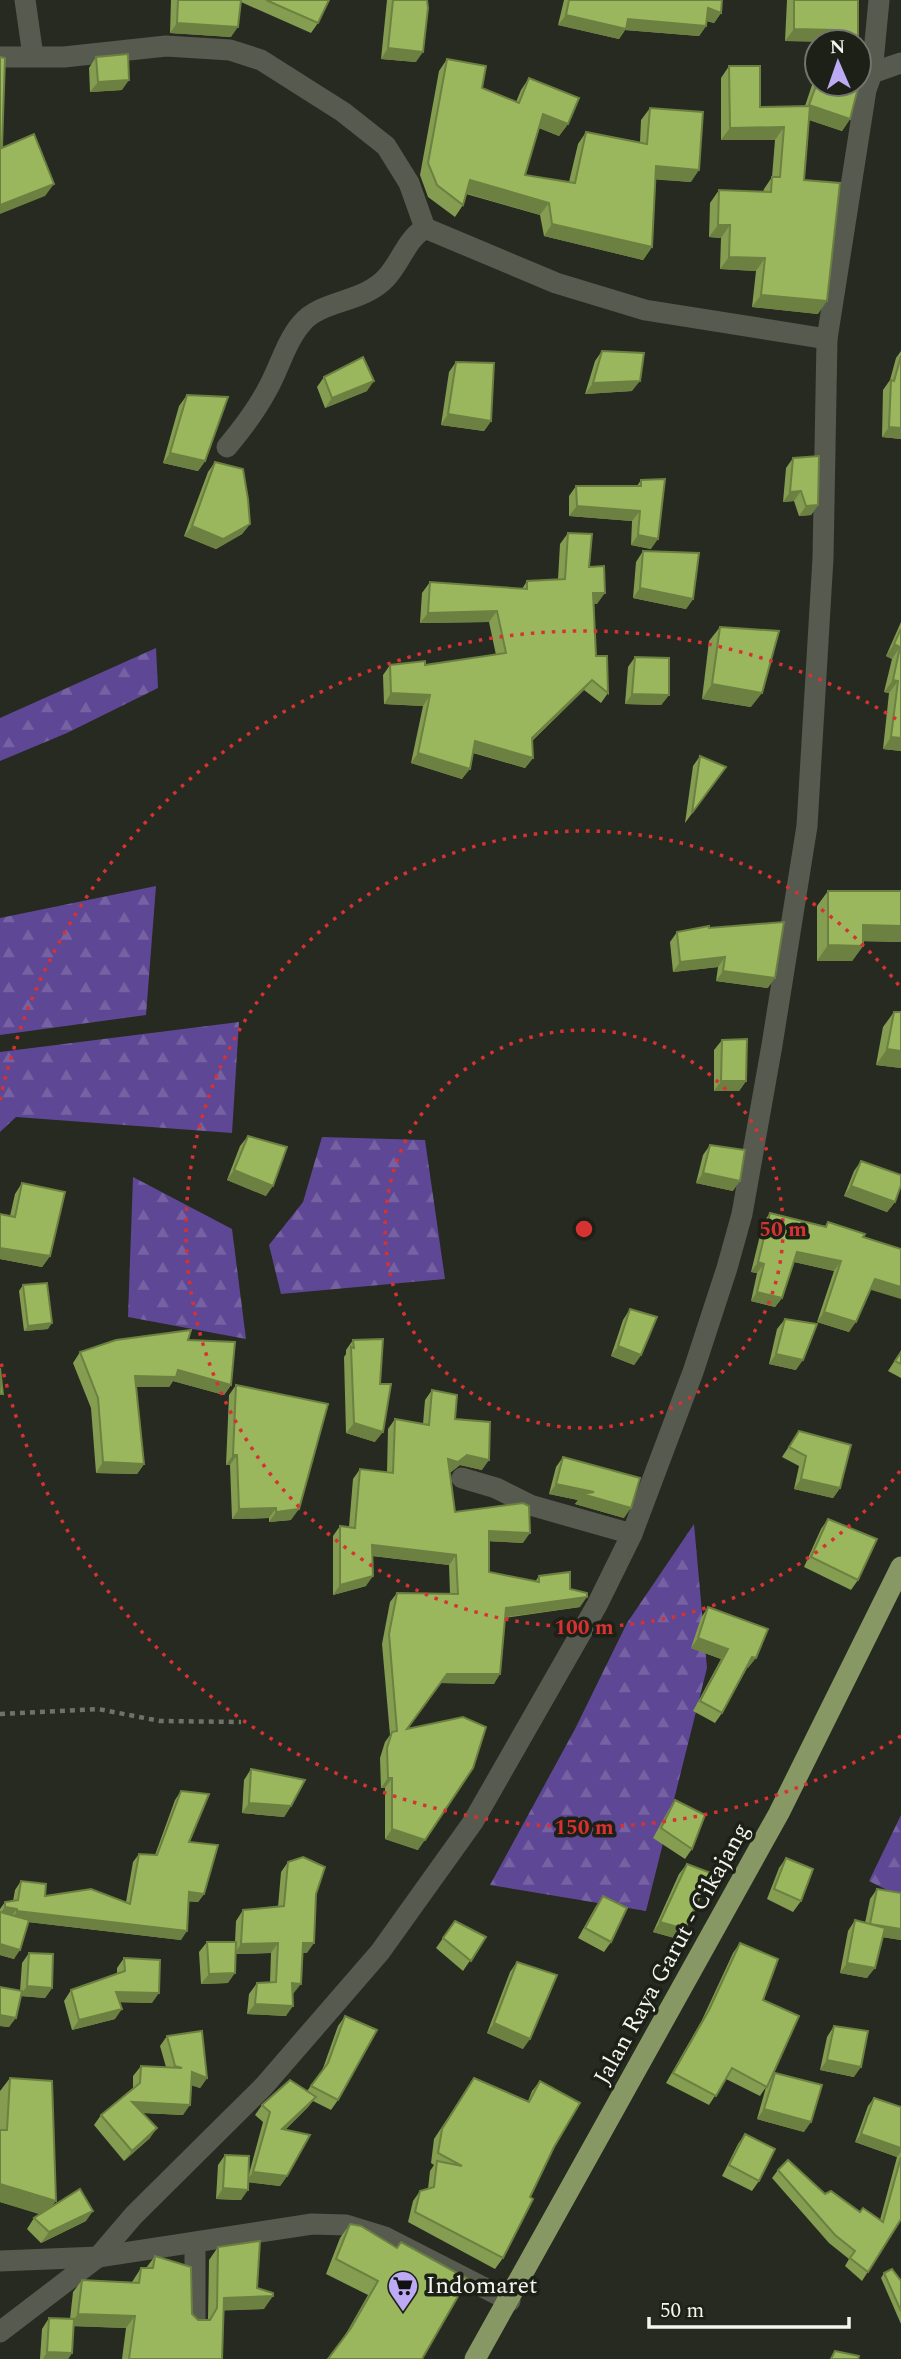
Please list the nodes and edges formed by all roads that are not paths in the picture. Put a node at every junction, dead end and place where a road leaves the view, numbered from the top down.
1 (25, 0) edge
2 (879, 0) edge
3 (33, 56) junction
4 (0, 57) edge
5 (873, 63) edge
6 (901, 63) edge
7 (873, 73) edge
8 (865, 98) edge
9 (425, 228) junction
10 (827, 339) junction
11 (227, 447) dead end
12 (462, 1478) dead end
13 (632, 1534) junction
14 (901, 1567) edge
15 (195, 2244) junction
16 (98, 2257) junction
17 (0, 2261) edge
18 (510, 2301) junction
19 (195, 2321) edge
20 (0, 2332) edge
21 (475, 2359) edge

1 - 3 street
2 - 5 street
3 - 4 street
3 - 9 street
6 - 7 street
8 - 10 street
9 - 10 street
9 - 11 street
10 - 13 street
12 - 13 street
13 - 16 street
14 - 18 main road, Jalan Raya Garut - Cikajang
15 - 16 street
15 - 18 street
15 - 19 street
16 - 17 street
16 - 20 street
18 - 21 main road, Jalan Raya Garut - Cikajang

